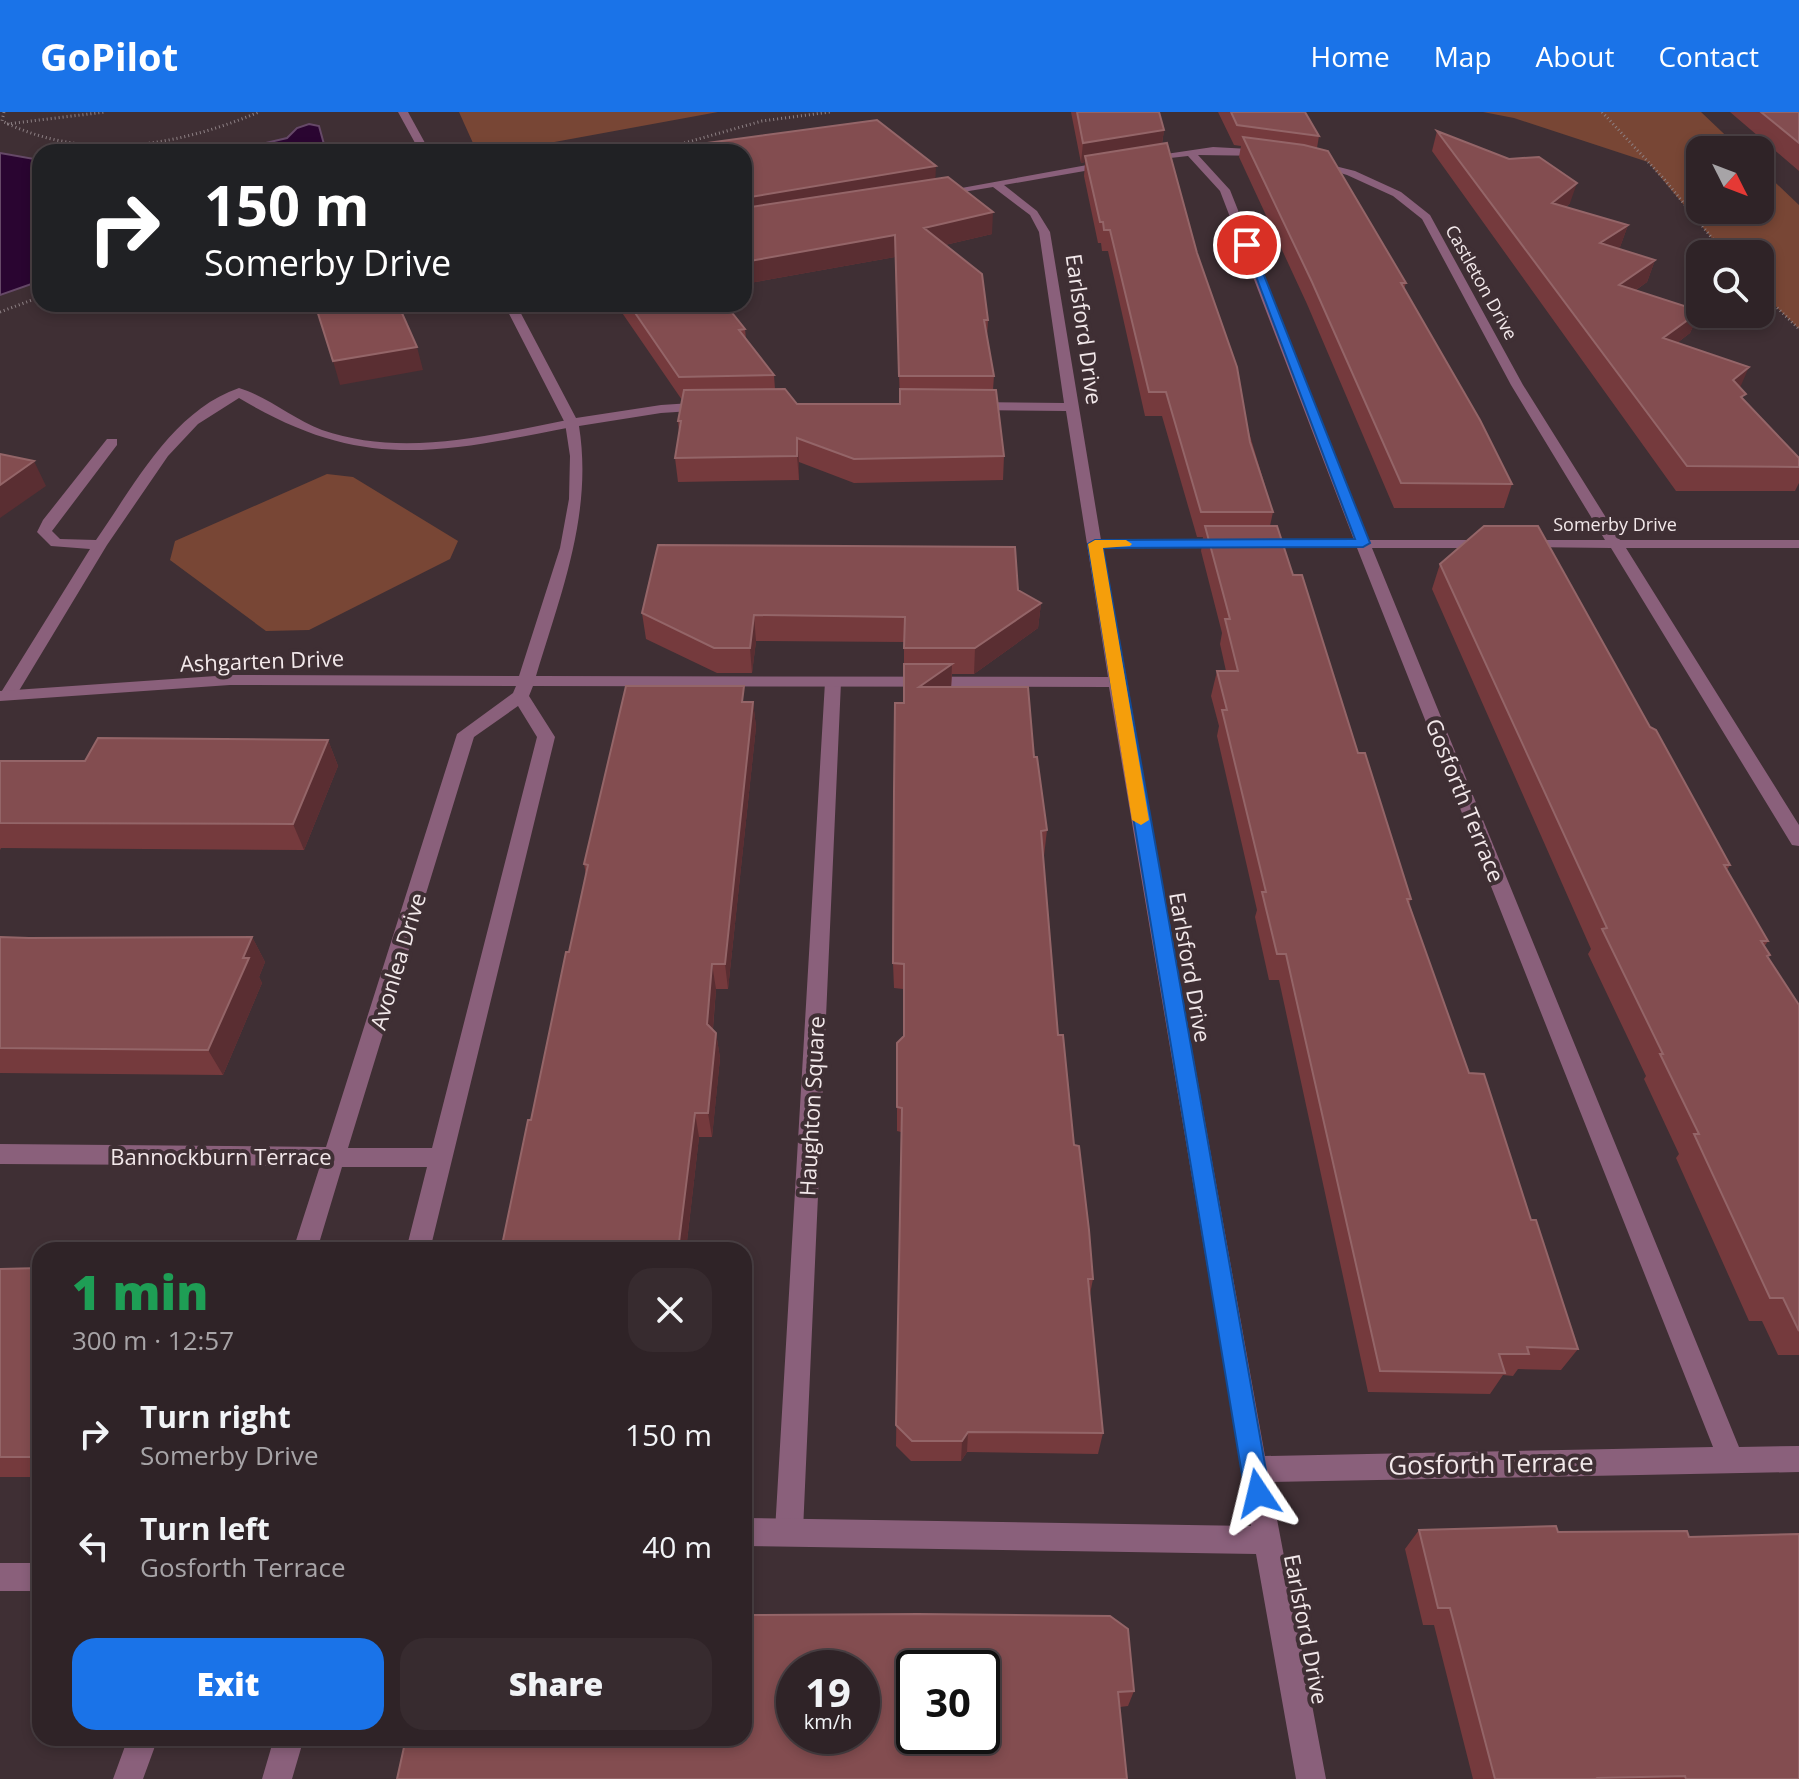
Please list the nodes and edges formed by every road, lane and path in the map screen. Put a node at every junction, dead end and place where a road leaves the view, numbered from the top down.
1 (4, 112) edge
2 (105, 112) edge
3 (259, 112) edge
4 (403, 112) edge
5 (830, 112) edge
6 (1602, 112) edge
7 (6, 124) junction
8 (70, 144) edge
9 (134, 144) edge
10 (421, 144) edge
11 (681, 144) edge
12 (1190, 152) junction
13 (1134, 160) edge
14 (1119, 162) edge
15 (996, 184) junction
16 (933, 194) edge
17 (1714, 240) edge
18 (32, 300) edge
19 (1774, 305) edge
20 (0, 312) edge
21 (514, 312) edge
22 (1799, 329) edge
23 (729, 405) edge
24 (959, 406) edge
25 (1072, 407) junction
26 (572, 423) junction
27 (112, 442) dead end
28 (1363, 543) junction
29 (1095, 544) junction
30 (1799, 544) edge
31 (100, 545) junction
32 (1615, 545) junction
33 (833, 682) junction
34 (1117, 682) junction
35 (524, 687) junction
36 (4, 695) edge
37 (1799, 840) edge
38 (0, 1154) edge
39 (335, 1156) junction
40 (442, 1158) junction
41 (308, 1242) edge
42 (420, 1242) edge
43 (1730, 1458) junction
44 (1799, 1459) edge
45 (1253, 1469) junction
46 (789, 1531) junction
47 (752, 1532) edge
48 (1266, 1540) junction
49 (0, 1577) edge
50 (32, 1577) edge
51 (140, 1746) edge
52 (287, 1746) edge
53 (128, 1779) edge
54 (277, 1779) edge
55 (1311, 1779) edge

1 - 7 path
2 - 7 path
3 - 9 path
4 - 10 street
5 - 11 path
6 - 17 path
7 - 8 path
12 - 13 street, Castleton Drive
12 - 28 street, Gosforth Terrace
12 - 32 street, Castleton Drive
14 - 15 street
15 - 16 street
15 - 25 street, Earlsford Drive
18 - 20 path
19 - 22 path
21 - 26 street
23 - 26 street
24 - 25 street
25 - 29 street, Earlsford Drive
26 - 31 street
26 - 35 street
27 - 31 street
28 - 29 street, Somerby Drive
28 - 32 street, Somerby Drive
28 - 43 street, Gosforth Terrace
29 - 34 street, Earlsford Drive
30 - 32 street, Somerby Drive
31 - 36 street
32 - 37 street, Castleton Drive
33 - 34 street
33 - 35 street
33 - 46 street, Haughton Square
34 - 45 street, Earlsford Drive
35 - 36 street, Ashgarten Drive
35 - 39 street, Avonlea Drive
35 - 40 street
38 - 39 street, Bannockburn Terrace
39 - 40 street, Bannockburn Terrace
39 - 41 street, Avonlea Drive
40 - 42 street
43 - 44 street, Gosforth Terrace
43 - 45 street, Gosforth Terrace
45 - 48 street, Earlsford Drive
46 - 47 street
46 - 48 street
48 - 55 street, Earlsford Drive
49 - 50 street
51 - 53 street
52 - 54 street

